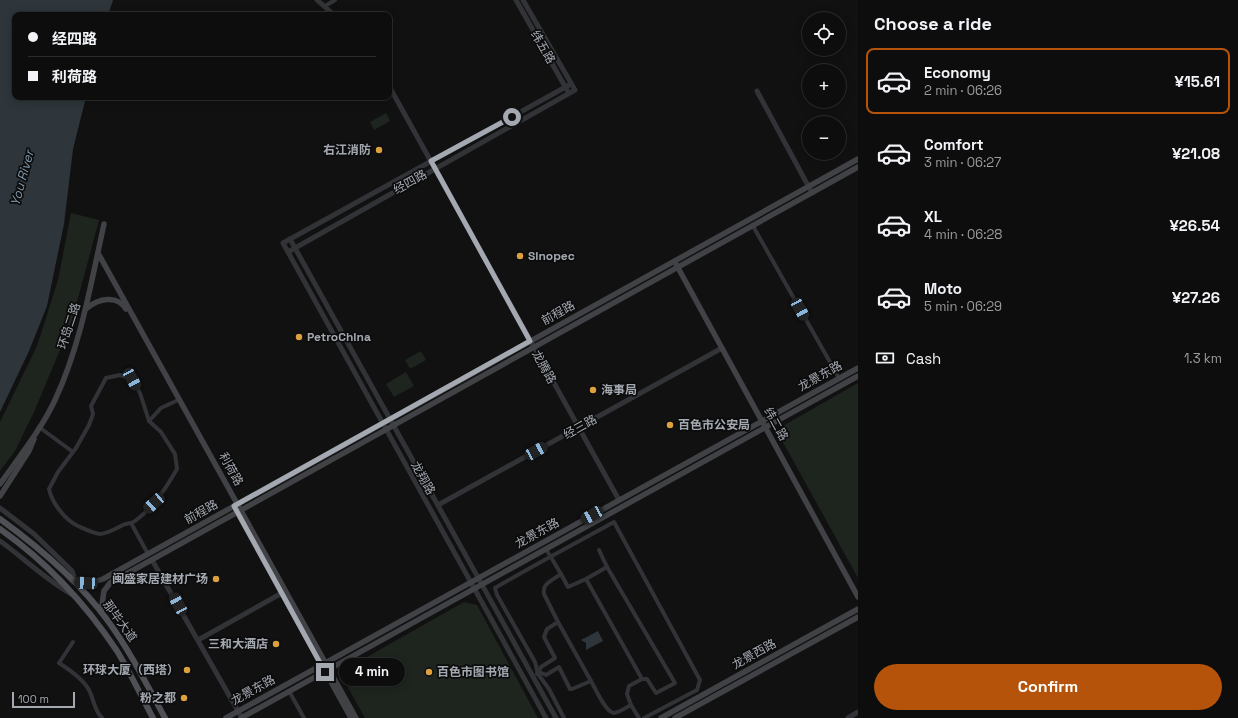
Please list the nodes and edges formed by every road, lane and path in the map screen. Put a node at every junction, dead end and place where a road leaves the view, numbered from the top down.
1 (317, 0) edge
2 (335, 0) edge
3 (516, 0) edge
4 (524, 0) edge
5 (325, 6) junction
6 (331, 12) edge
7 (571, 84) junction
8 (565, 87) junction
9 (574, 90) joint
10 (392, 91) edge
11 (757, 91) dead end
12 (569, 93) junction
13 (858, 159) edge
14 (431, 161) junction
15 (858, 167) edge
16 (435, 168) junction
17 (808, 186) junction
18 (812, 193) junction
19 (104, 224) dead end
20 (754, 226) junction
21 (290, 239) junction
22 (283, 243) joint
23 (295, 247) junction
24 (98, 252) junction
25 (288, 252) junction
26 (674, 261) junction
27 (678, 268) junction
28 (87, 308) junction
29 (530, 341) junction
30 (533, 348) junction
31 (722, 348) junction
32 (858, 368) edge
33 (858, 376) edge
34 (839, 378) junction
35 (176, 401) junction
36 (390, 419) junction
37 (149, 421) junction
38 (762, 421) junction
39 (383, 423) junction
40 (394, 426) junction
41 (39, 428) junction
42 (578, 428) junction
43 (765, 428) junction
44 (386, 430) junction
45 (73, 452) junction
46 (0, 484) edge
47 (0, 496) edge
48 (619, 500) junction
49 (236, 505) junction
50 (438, 505) junction
51 (0, 508) edge
52 (239, 512) junction
53 (0, 519) edge
54 (131, 523) junction
55 (0, 528) edge
56 (0, 541) edge
57 (546, 549) junction
58 (599, 550) dead end
59 (148, 554) junction
60 (550, 556) junction
61 (152, 560) junction
62 (607, 567) junction
63 (561, 574) junction
64 (478, 578) junction
65 (586, 579) junction
66 (471, 582) junction
67 (76, 583) junction
68 (482, 585) junction
69 (475, 589) junction
70 (282, 593) junction
71 (77, 597) junction
72 (858, 598) edge
73 (858, 609) edge
74 (101, 612) junction
75 (858, 617) edge
76 (558, 622) junction
77 (198, 640) junction
78 (73, 642) dead end
79 (323, 664) junction
80 (327, 670) junction
81 (537, 674) junction
82 (642, 679) junction
83 (591, 681) junction
84 (289, 692) junction
85 (631, 705) junction
86 (238, 711) junction
87 (858, 712) edge
88 (102, 718) edge
89 (153, 718) edge
90 (164, 718) edge
91 (226, 718) edge
92 (242, 718) edge
93 (304, 718) edge
94 (351, 718) edge
95 (356, 718) edge
96 (546, 718) edge
97 (556, 718) edge
98 (564, 718) edge
99 (639, 718) edge
100 (644, 718) edge
101 (661, 718) edge
102 (675, 718) edge
103 (848, 718) edge

1 - 5 street
2 - 5 street
3 - 8 street, 纬五路
4 - 7 street, 纬五路
5 - 6 street
7 - 8 street, 经四路
7 - 9 street, 纬五路
8 - 12 street, 纬五路
8 - 14 street, 经四路
9 - 12 street, 经四路
10 - 14 street, 龙腾路
11 - 17 street
12 - 16 street, 经四路
13 - 17 main road, 前程路
14 - 16 street, 龙腾路
14 - 21 street, 经四路
15 - 18 main road, 前程路
16 - 23 street, 经四路
16 - 29 street, 龙腾路
17 - 18 street
17 - 26 main road, 前程路
18 - 20 main road, 前程路
19 - 24 main road, 环岛二路
20 - 27 main road, 前程路
20 - 34 street
21 - 22 street, 经四路
21 - 23 street, 龙翔路
22 - 25 street, 龙翔路
23 - 25 street, 经四路
23 - 36 street, 龙翔路
24 - 28 main road, 环岛二路
24 - 49 main road, 利荷路
25 - 39 street, 龙翔路
26 - 27 main road, 纬二路
26 - 29 main road, 前程路
27 - 30 main road, 前程路
27 - 31 main road, 纬二路
28 - 35 main road, 利荷路
28 - 41 main road, 环岛二路
29 - 30 street, 龙腾路
29 - 36 main road, 前程路
30 - 40 main road, 前程路
30 - 42 street, 龙腾路
31 - 38 main road, 纬二路
31 - 42 street, 经三路
32 - 34 main road, 龙景东路
33 - 43 main road, 龙景东路
34 - 38 main road, 龙景东路
35 - 37 street
35 - 49 main road, 利荷路
36 - 39 main road, 前程路
36 - 40 street, 龙翔路
37 - 45 street
37 - 54 street
38 - 43 main road, 纬二路
38 - 48 main road, 龙景东路
39 - 44 street, 龙翔路
39 - 49 main road, 前程路
40 - 44 main road, 前程路
40 - 50 street, 龙翔路
41 - 45 street
41 - 46 main road, 环岛二路
41 - 47 main road, 环岛二路
42 - 48 street, 龙腾路
42 - 50 street, 经三路
43 - 57 main road, 龙景东路
43 - 72 main road, 纬二路
44 - 52 main road, 前程路
44 - 66 street, 龙翔路
45 - 54 street
48 - 64 main road, 龙景东路
49 - 52 main road, 利荷路
49 - 59 main road, 前程路
50 - 64 street, 龙翔路
51 - 67 street
52 - 61 main road, 前程路
52 - 70 main road, 利荷路
52 - 79 main road, 利荷路
53 - 67 main road, 那毕大道
54 - 59 street
55 - 71 main road, 那毕大道
56 - 71 street
57 - 60 street
57 - 68 main road, 龙景东路
58 - 62 street
59 - 67 main road, 前程路
60 - 63 street
60 - 81 street
60 - 100 street
61 - 74 main road, 前程路
61 - 77 street
62 - 65 street
62 - 82 street
63 - 65 street
63 - 76 street
64 - 66 main road, 龙景东路
64 - 68 street, 龙翔路
65 - 82 street
66 - 69 street, 龙翔路
66 - 79 main road, 龙景东路
67 - 74 main road, 那毕大道
68 - 69 main road, 龙景东路
68 - 81 street, 龙翔路
69 - 80 main road, 龙景东路
69 - 96 street, 龙翔路
70 - 77 street
70 - 79 main road, 利荷路
71 - 89 main road, 那毕大道
73 - 101 main road, 龙景西路
74 - 90 main road, 那毕大道
75 - 102 main road, 龙景西路
76 - 81 street
76 - 83 street
77 - 86 street
78 - 88 street
79 - 80 main road, 利荷路
79 - 86 main road, 龙景东路
80 - 84 main road, 龙景东路
80 - 94 main road, 利荷路
80 - 95 main road, 利荷路
81 - 83 street
81 - 97 street, 龙翔路
81 - 98 street
82 - 85 street
83 - 85 street
84 - 92 main road, 龙景东路
84 - 93 street
85 - 99 street
86 - 91 main road, 龙景东路
86 - 92 street
87 - 103 street

